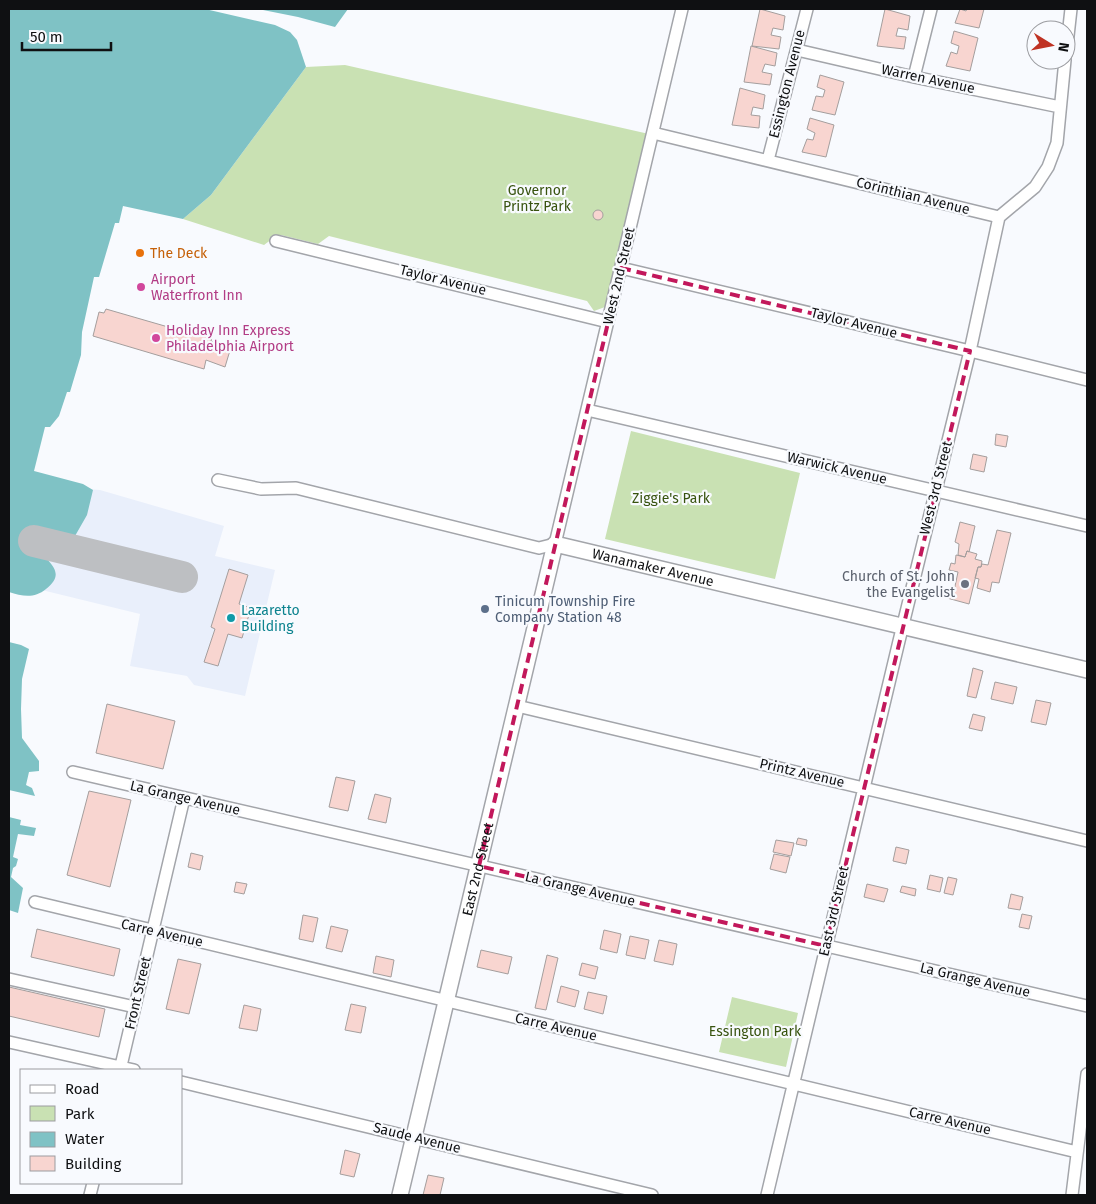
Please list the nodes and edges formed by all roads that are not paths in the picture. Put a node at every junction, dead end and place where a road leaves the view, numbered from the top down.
1 (682, 9) edge
2 (806, 9) edge
3 (931, 9) edge
4 (797, 50) junction
5 (1064, 70) edge
6 (914, 77) junction
7 (1060, 107) junction
8 (653, 133) junction
9 (768, 160) junction
10 (999, 217) junction
11 (276, 241) dead end
12 (621, 268) junction
13 (608, 322) junction
14 (970, 350) junction
15 (1087, 380) edge
16 (587, 410) junction
17 (218, 480) dead end
18 (936, 491) junction
19 (1087, 526) edge
20 (555, 544) junction
21 (902, 626) junction
22 (1087, 670) edge
23 (517, 706) junction
24 (73, 772) dead end
25 (864, 788) junction
26 (184, 798) junction
27 (1087, 841) edge
28 (479, 866) junction
29 (35, 902) dead end
30 (153, 930) junction
31 (826, 946) junction
32 (9, 980) edge
33 (446, 1001) junction
34 (1087, 1006) edge
35 (135, 1007) junction
36 (9, 1042) edge
37 (120, 1069) edge
38 (1087, 1074) edge
39 (182, 1082) edge
40 (793, 1084) junction
41 (414, 1138) junction
42 (1077, 1152) junction
43 (400, 1195) edge
44 (652, 1195) edge
45 (767, 1195) edge
46 (1072, 1195) edge

1 - 8 street, West 2nd Street
2 - 4 street, Essington Avenue
3 - 6 street
4 - 6 street, Warren Avenue
4 - 9 street, Essington Avenue
5 - 7 street
6 - 7 street, Warren Avenue
7 - 10 street
8 - 9 street, Corinthian Avenue
8 - 12 street, West 2nd Street
9 - 10 street, Corinthian Avenue
10 - 14 street, West 3rd Street
11 - 13 street, Taylor Avenue
12 - 13 street, West 2nd Street
12 - 14 street, Taylor Avenue
13 - 16 street, West 2nd Street
14 - 15 street, Taylor Avenue
14 - 18 street, West 3rd Street
16 - 18 street, Warwick Avenue
16 - 20 street, West 2nd Street
17 - 20 street, Wanamaker Avenue
18 - 19 street, Warwick Avenue
18 - 21 street, West 3rd Street
20 - 21 street, Wanamaker Avenue
20 - 23 street, East 2nd Street
21 - 22 street, Wanamaker Avenue
21 - 25 street, East 3rd Street
23 - 25 street, Printz Avenue
23 - 28 street, East 2nd Street
24 - 26 street, La Grange Avenue
25 - 27 street, Printz Avenue
25 - 31 street, East 3rd Street
26 - 28 street, La Grange Avenue
26 - 30 street, Front Street
28 - 31 street, La Grange Avenue
28 - 33 street, East 2nd Street
29 - 30 street, Carre Avenue
30 - 33 street, Carre Avenue
30 - 35 street, Front Street
31 - 34 street, La Grange Avenue
31 - 40 street, East 3rd Street
32 - 35 street
33 - 40 street, Carre Avenue
33 - 41 street, East 2nd Street
35 - 37 street, Front Street
36 - 37 street
38 - 42 street
39 - 41 street, Saude Avenue
40 - 42 street, Carre Avenue
40 - 45 street, East 3rd Street
41 - 43 street, East 2nd Street
41 - 44 street, Saude Avenue
42 - 46 street

